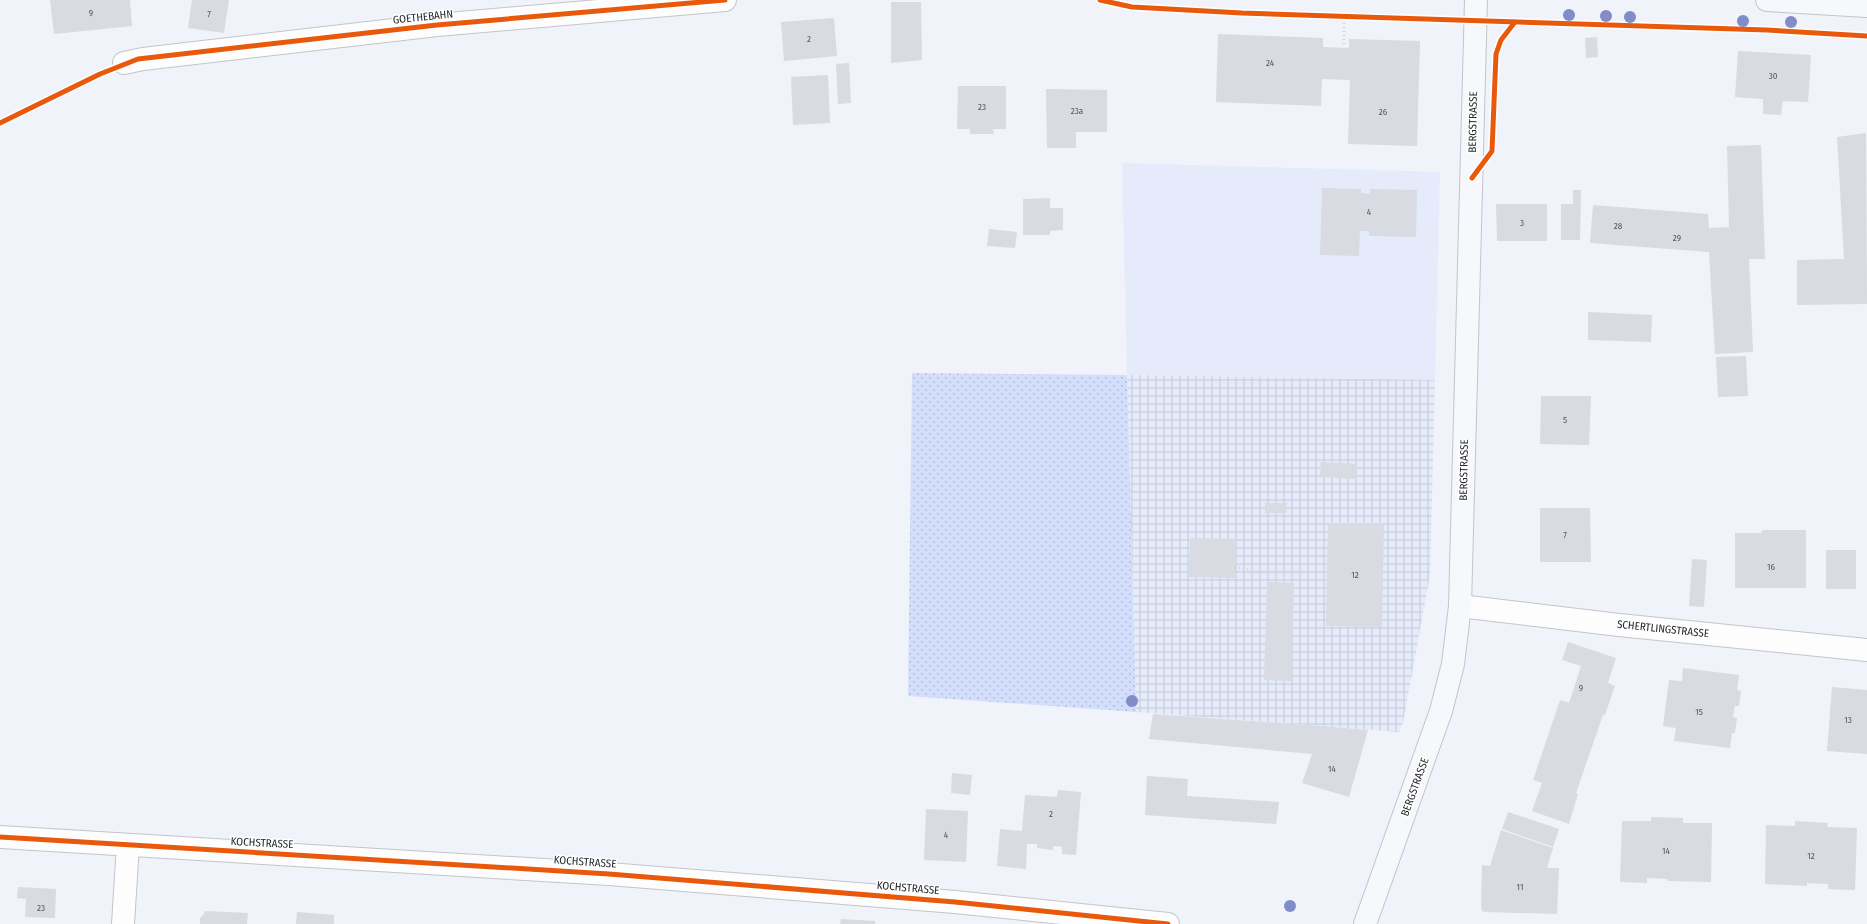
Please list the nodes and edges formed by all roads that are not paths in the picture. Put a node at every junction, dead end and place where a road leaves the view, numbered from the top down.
1 (725, 0) edge
2 (1476, 0) edge
3 (1767, 0) edge
4 (1867, 6) edge
5 (124, 63) dead end
6 (1460, 606) junction
7 (1867, 650) edge
8 (0, 837) edge
9 (128, 845) junction
10 (123, 924) edge
11 (1168, 924) edge
12 (1366, 924) edge

1 - 5 street, GOETHEBAHN
2 - 6 street, BERGSTRASSE
3 - 4 street
6 - 7 street, SCHERTLINGSTRASSE
6 - 12 street, BERGSTRASSE
8 - 9 street, KOCHSTRASSE
9 - 10 street
9 - 11 street, KOCHSTRASSE

